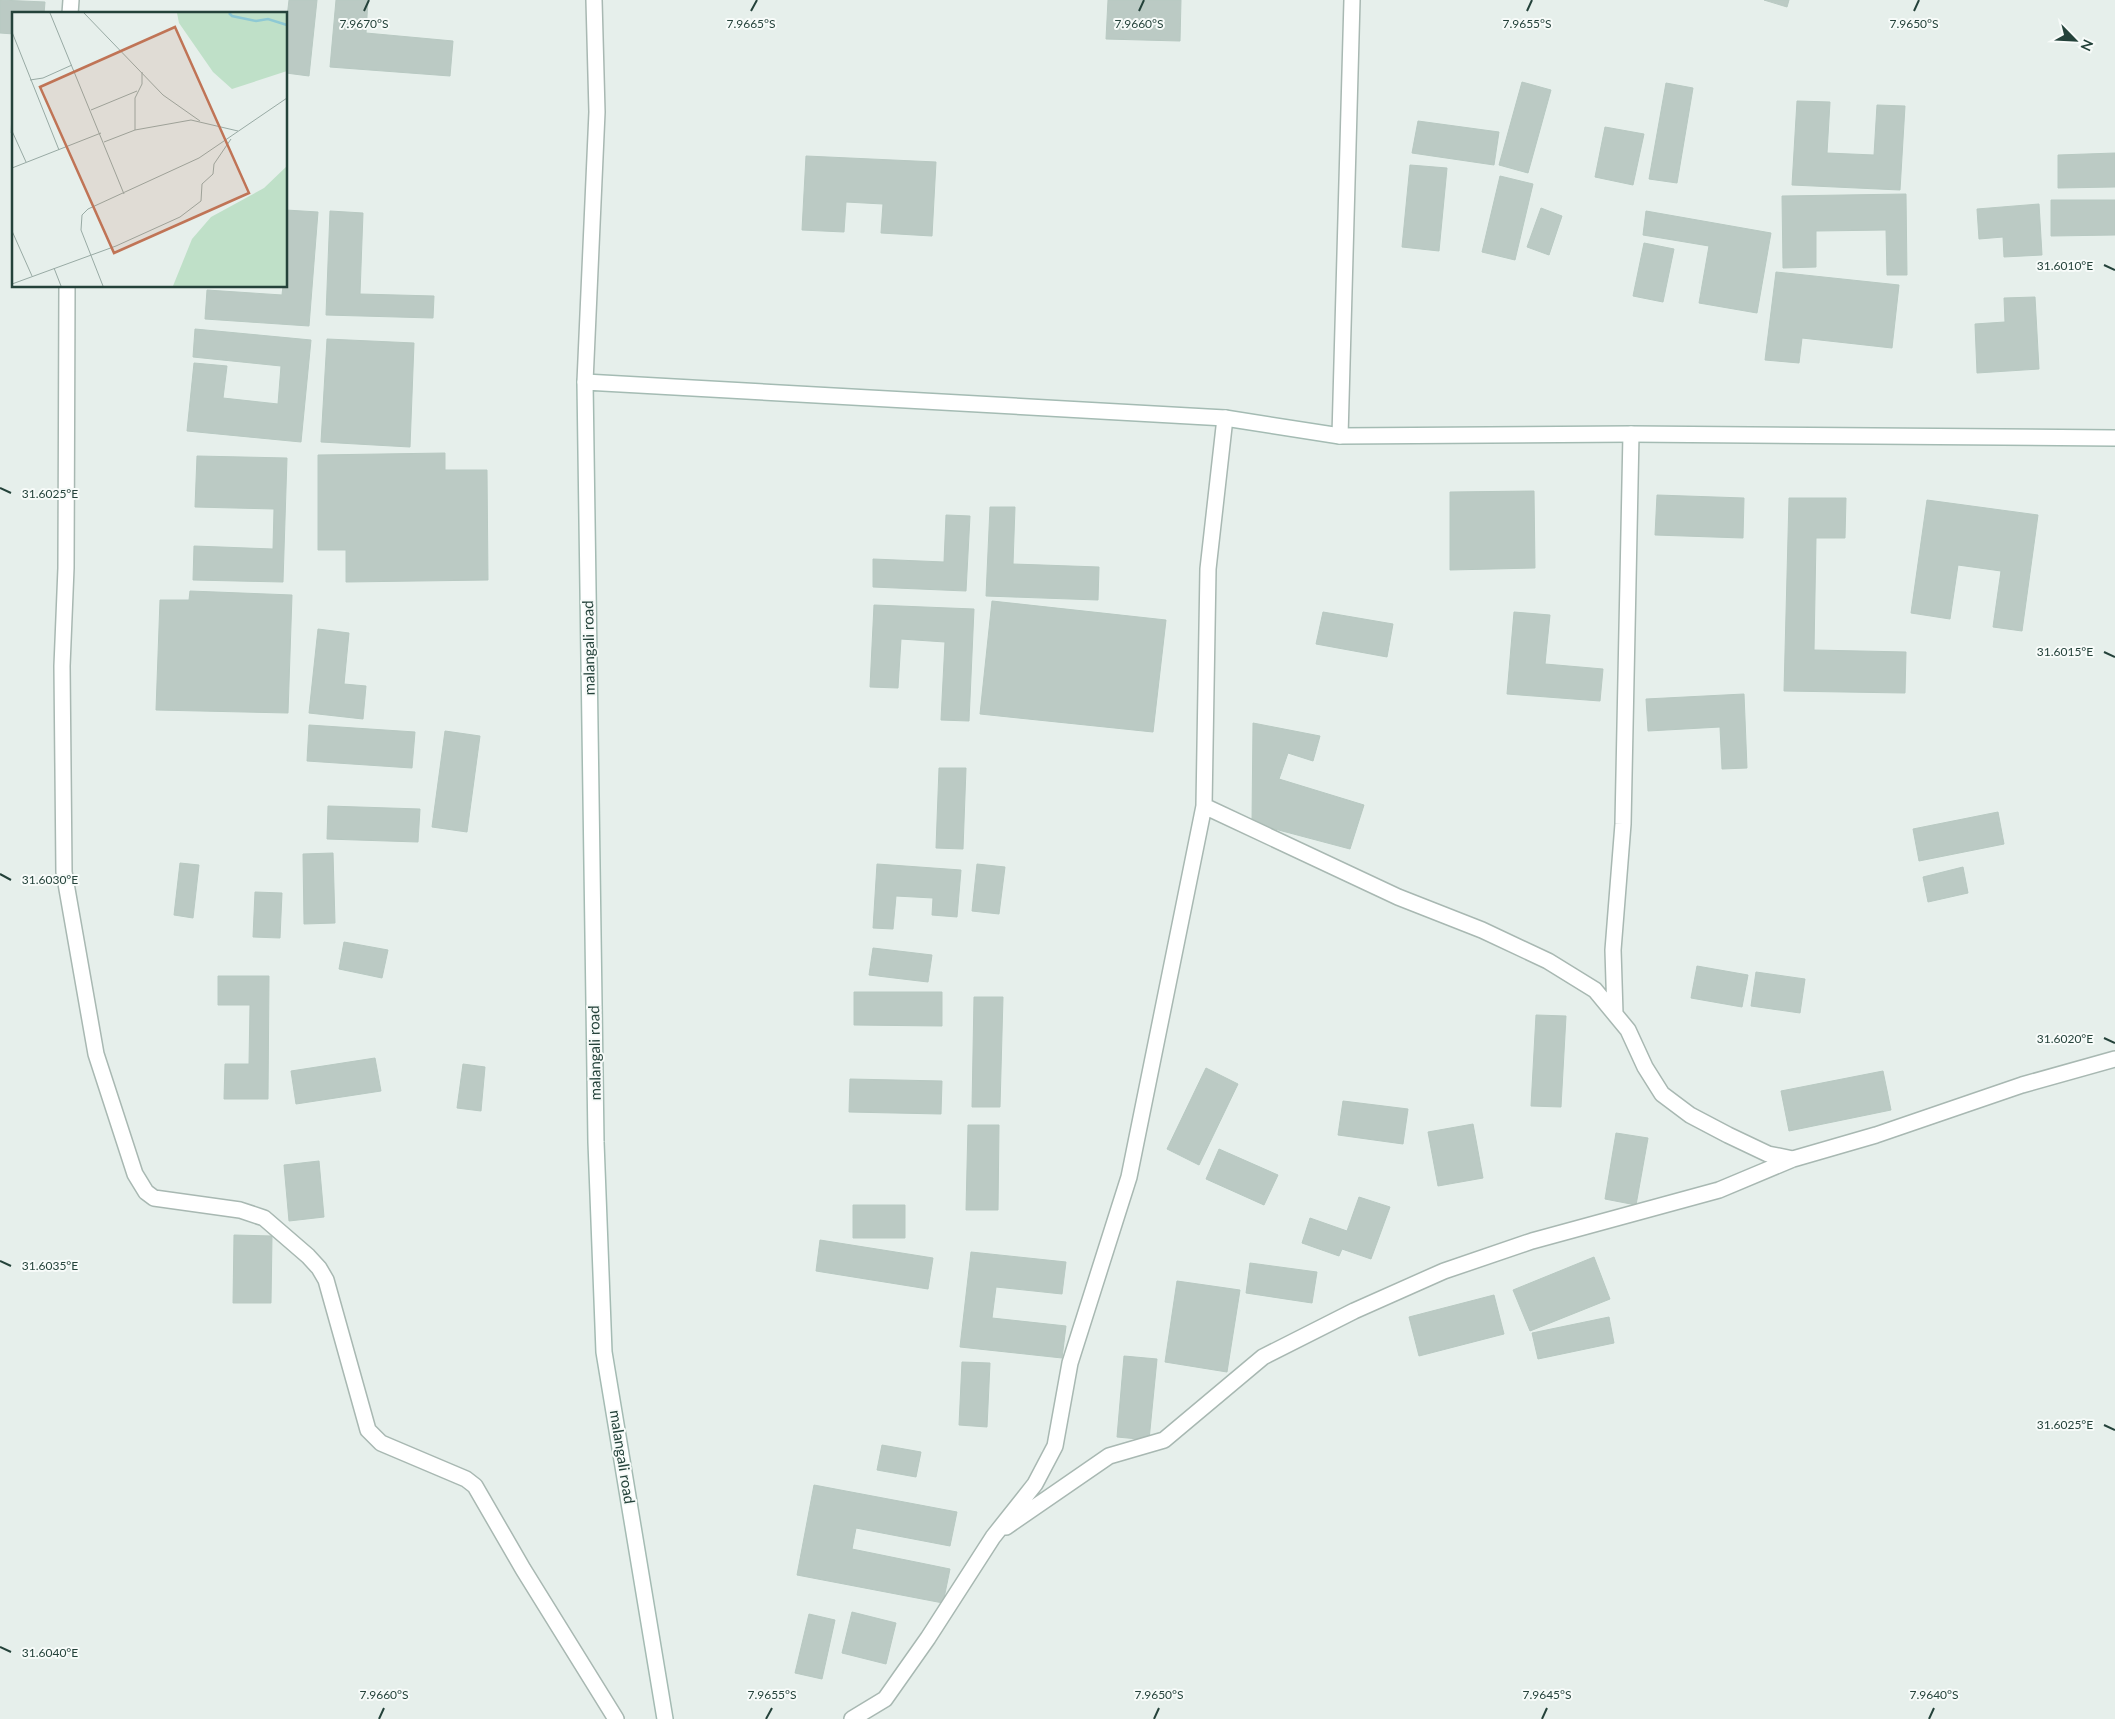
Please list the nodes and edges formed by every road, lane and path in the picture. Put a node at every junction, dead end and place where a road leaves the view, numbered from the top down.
1 (594, 0) edge
2 (1352, 0) edge
3 (67, 288) edge
4 (586, 382) junction
5 (1225, 418) junction
6 (1631, 434) junction
7 (1340, 436) junction
8 (2115, 438) edge
9 (1204, 806) junction
10 (1615, 1014) junction
11 (2115, 1059) edge
12 (1793, 1159) junction
13 (993, 1537) junction
14 (616, 1719) edge
15 (665, 1719) edge
16 (852, 1719) edge

1 - 4 street, malangali road
2 - 7 street
3 - 14 street
4 - 5 street
4 - 15 street, malangali road
5 - 7 street
5 - 9 street
6 - 7 street
6 - 8 street
6 - 10 street
9 - 10 street
9 - 13 street
10 - 12 street
11 - 12 street
12 - 13 street
13 - 16 street

